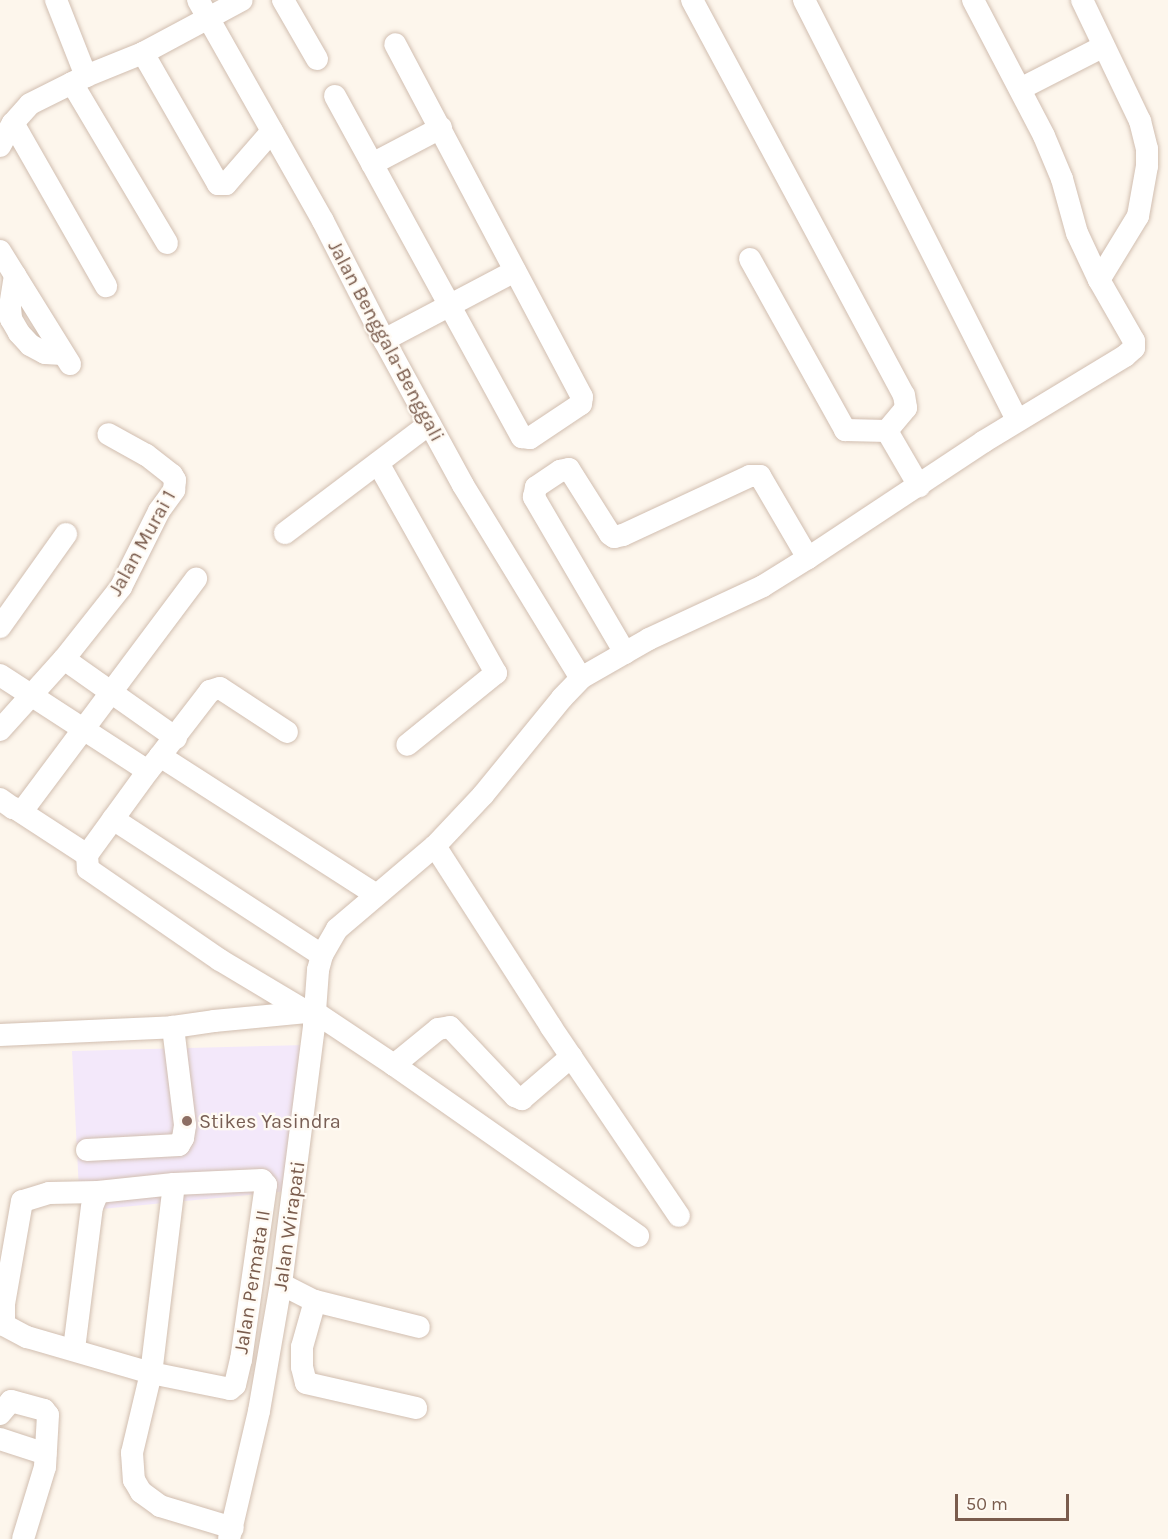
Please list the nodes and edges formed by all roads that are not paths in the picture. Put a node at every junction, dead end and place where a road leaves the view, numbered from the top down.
1 (56, 0) edge
2 (198, 0) edge
3 (242, 0) edge
4 (283, 0) edge
5 (692, 0) edge
6 (804, 0) edge
7 (972, 0) edge
8 (1082, 0) edge
9 (209, 20) junction
10 (395, 44) dead end
11 (1104, 46) junction
12 (143, 53) junction
13 (316, 59) dead end
14 (79, 80) junction
15 (1020, 89) junction
16 (335, 96) dead end
17 (13, 123) junction
18 (441, 128) junction
19 (277, 138) junction
20 (0, 146) edge
21 (372, 164) junction
22 (167, 243) dead end
23 (0, 251) edge
24 (750, 259) dead end
25 (515, 270) junction
26 (1099, 280) junction
27 (106, 286) dead end
28 (450, 305) junction
29 (384, 340) junction
30 (66, 359) dead end
31 (1017, 420) junction
32 (429, 424) junction
33 (887, 431) junction
34 (108, 434) dead end
35 (378, 463) junction
36 (919, 486) junction
37 (285, 533) dead end
38 (66, 534) dead end
39 (808, 558) junction
40 (196, 579) dead end
41 (0, 627) edge
42 (625, 653) junction
43 (64, 659) junction
44 (0, 675) edge
45 (581, 678) junction
46 (112, 693) junction
47 (31, 697) junction
48 (0, 730) edge
49 (85, 730) junction
50 (287, 732) dead end
51 (176, 738) junction
52 (407, 745) dead end
53 (154, 763) junction
54 (9, 805) edge
55 (113, 819) junction
56 (435, 846) junction
57 (87, 855) junction
58 (375, 894) junction
59 (322, 955) junction
60 (311, 1012) junction
61 (173, 1027) junction
62 (0, 1035) edge
63 (571, 1057) junction
64 (394, 1065) junction
65 (87, 1150) dead end
66 (174, 1184) junction
67 (98, 1192) junction
68 (679, 1216) dead end
69 (638, 1236) dead end
70 (281, 1284) junction
71 (315, 1301) junction
72 (419, 1327) dead end
73 (74, 1348) junction
74 (151, 1373) junction
75 (416, 1408) dead end
76 (0, 1414) edge
77 (0, 1439) edge
78 (46, 1454) junction
79 (231, 1533) edge
80 (23, 1539) edge

1 - 14 street
2 - 9 street, Jalan Benggala-Benggali
3 - 9 street
4 - 13 street
5 - 33 street
6 - 31 street
7 - 15 street, Jalan Wirapati
8 - 11 street
9 - 12 street
9 - 19 street, Jalan Benggala-Benggali
10 - 18 street
11 - 15 street
11 - 26 street
12 - 14 street
12 - 19 street
14 - 17 street
14 - 22 street
15 - 26 street, Jalan Wirapati
16 - 21 street
17 - 20 street
17 - 27 street
18 - 21 street
18 - 25 street
19 - 29 street, Jalan Benggala-Benggali
21 - 28 street
23 - 30 street
24 - 33 street
25 - 28 street
25 - 28 street
26 - 31 street, Jalan Wirapati
28 - 29 street
29 - 32 street, Jalan Benggala-Benggali
31 - 36 street, Jalan Wirapati
32 - 35 street
32 - 45 street, Jalan Benggala-Benggali
33 - 36 street
34 - 43 street, Jalan Murai 1
35 - 37 street
35 - 52 street
36 - 39 street, Jalan Wirapati
38 - 41 street
39 - 42 street, Jalan Wirapati
39 - 42 street
40 - 46 street
42 - 45 street, Jalan Wirapati
43 - 46 street
43 - 47 street, Jalan Murai 1
44 - 47 street
45 - 56 street, Jalan Wirapati
46 - 49 street
46 - 51 street
47 - 48 street, Jalan Murai 1
47 - 49 street
49 - 53 street
49 - 54 street
50 - 51 street
51 - 53 street
53 - 55 street
53 - 58 street
54 - 57 street
55 - 57 street
55 - 59 street
56 - 58 street, Jalan Wirapati
56 - 63 street
57 - 60 street
58 - 59 street, Jalan Wirapati
59 - 60 street, Jalan Wirapati
60 - 61 street
60 - 64 street
60 - 70 street, Jalan Wirapati
61 - 62 street
61 - 65 street
63 - 64 street
63 - 68 street
64 - 69 street
66 - 67 street
66 - 74 street
66 - 74 street, Jalan Permata II
67 - 73 street
67 - 73 street
70 - 71 street
70 - 79 street, Jalan Wirapati
71 - 72 street
71 - 75 street
73 - 74 street
74 - 79 street
76 - 78 street
77 - 78 street
78 - 80 street

